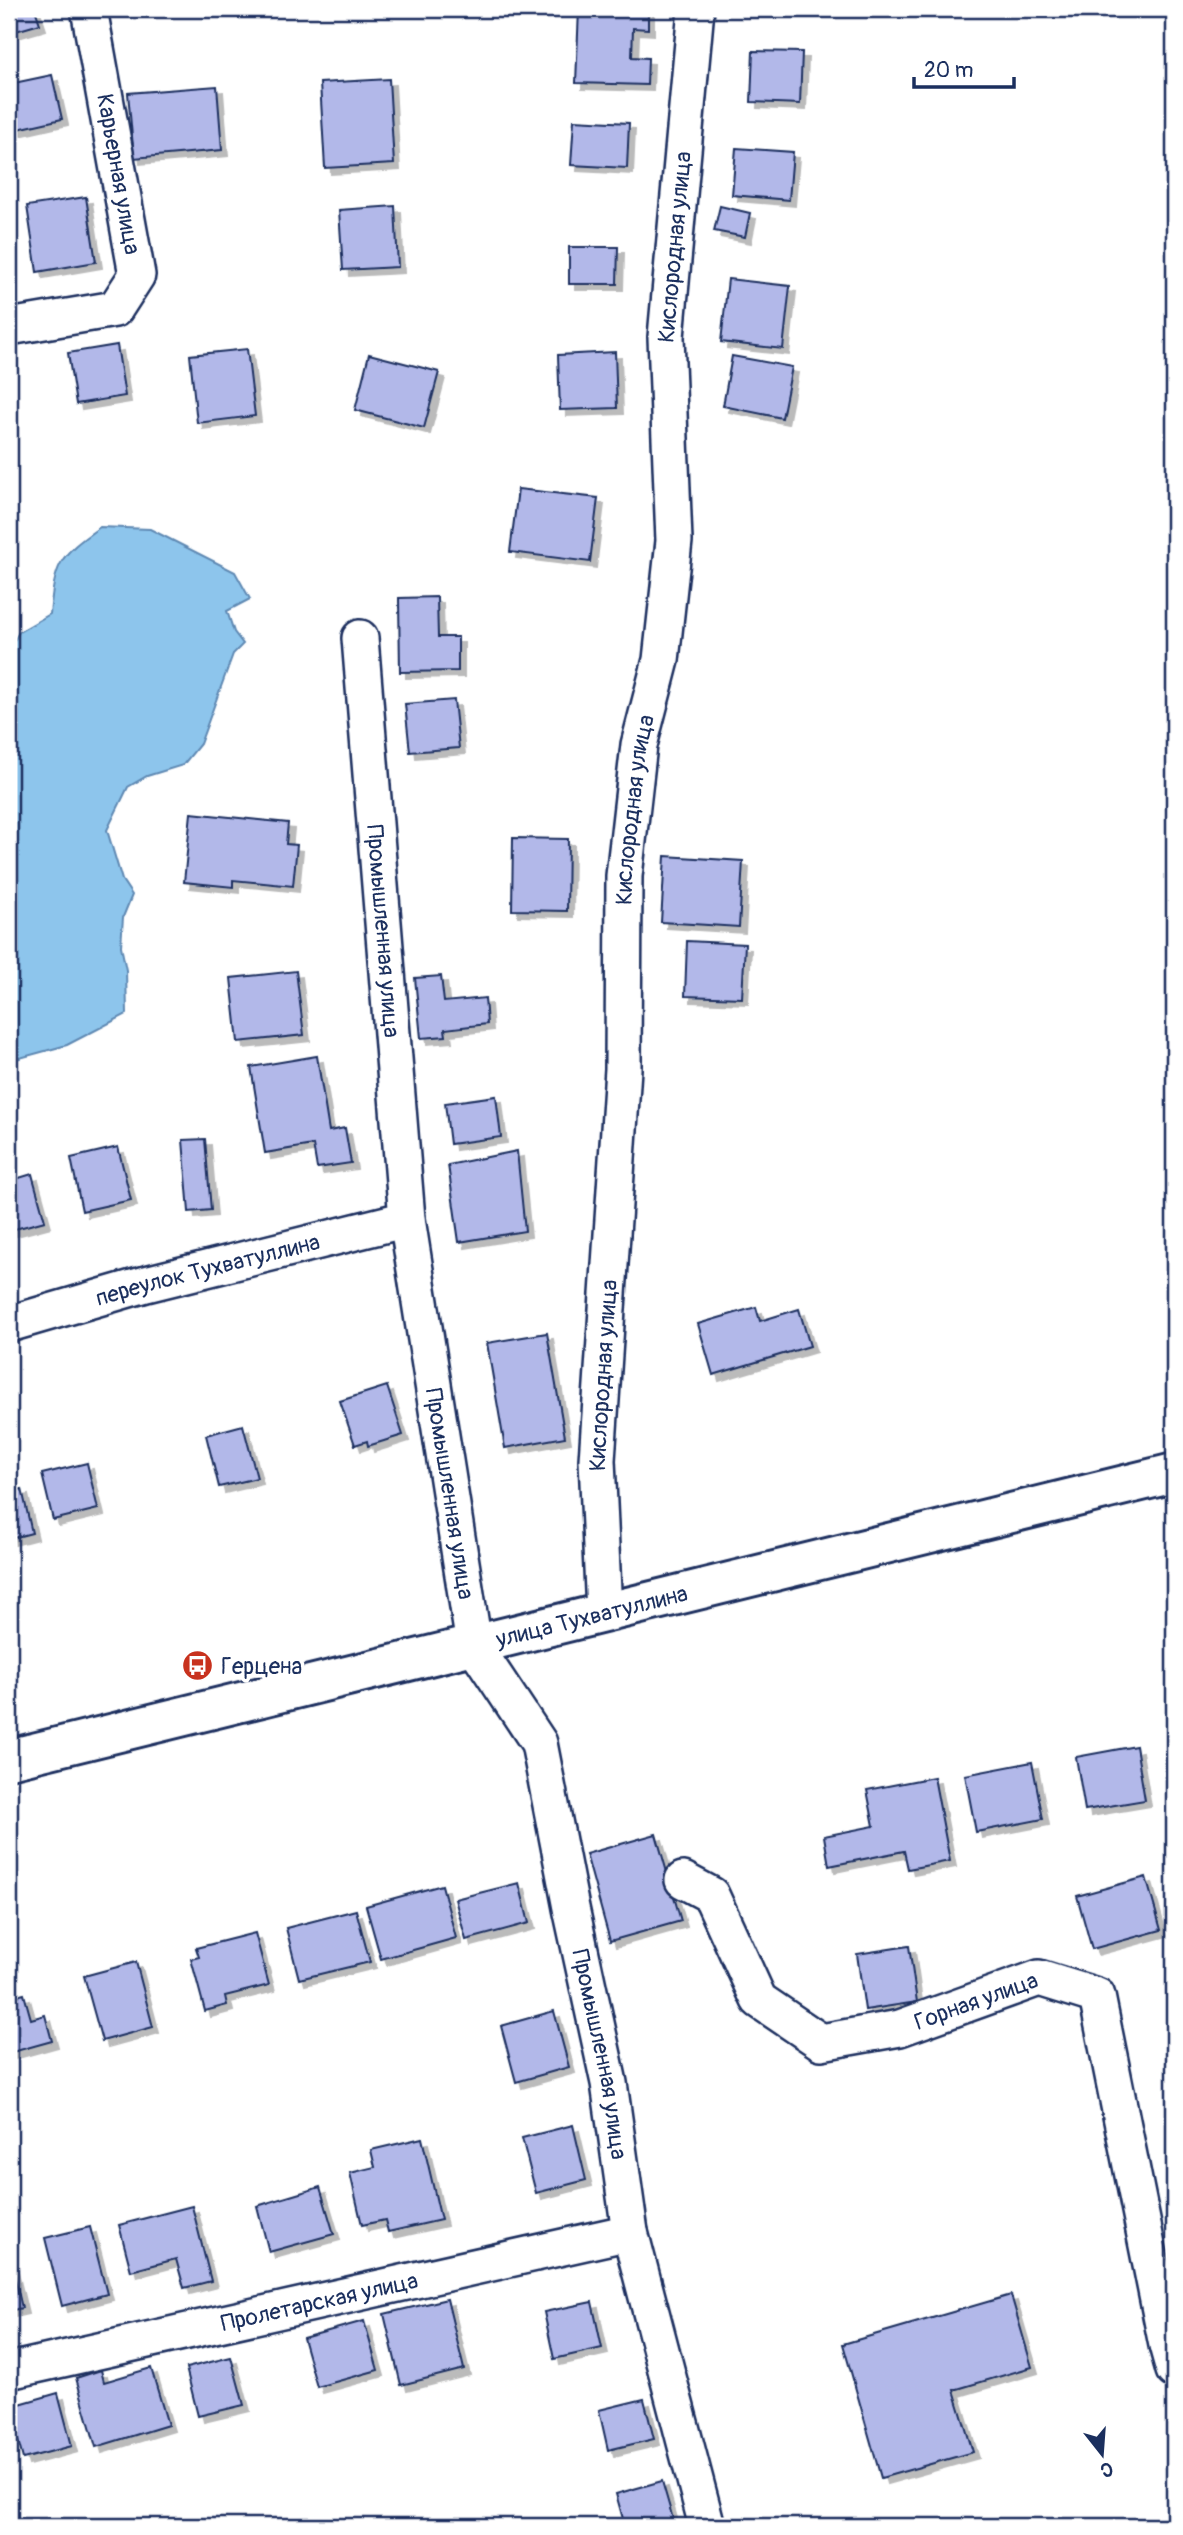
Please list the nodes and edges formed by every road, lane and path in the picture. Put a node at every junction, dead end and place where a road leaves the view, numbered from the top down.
1 (89, 9) edge
2 (696, 9) edge
3 (9, 327) edge
4 (360, 638) dead end
5 (407, 1219) junction
6 (9, 1324) edge
7 (1174, 1473) edge
8 (604, 1613) junction
9 (474, 1645) junction
10 (9, 1759) edge
11 (683, 1880) dead end
12 (630, 2232) junction
13 (1174, 2370) edge
14 (9, 2371) edge
15 (707, 2526) edge

1 - 3 street, Карьерная улица
2 - 8 street, Кислородная улица
4 - 5 street, Промышленная улица
5 - 6 street, переулок Тухватуллина
5 - 9 street, Промышленная улица
7 - 8 main road, улица Тухватуллина
8 - 9 main road, улица Тухватуллина
9 - 10 main road, улица Тухватуллина
9 - 12 street, Промышленная улица
11 - 13 street, Горная улица
12 - 14 street, Пролетарская улица
12 - 15 street, Промышленная улица

